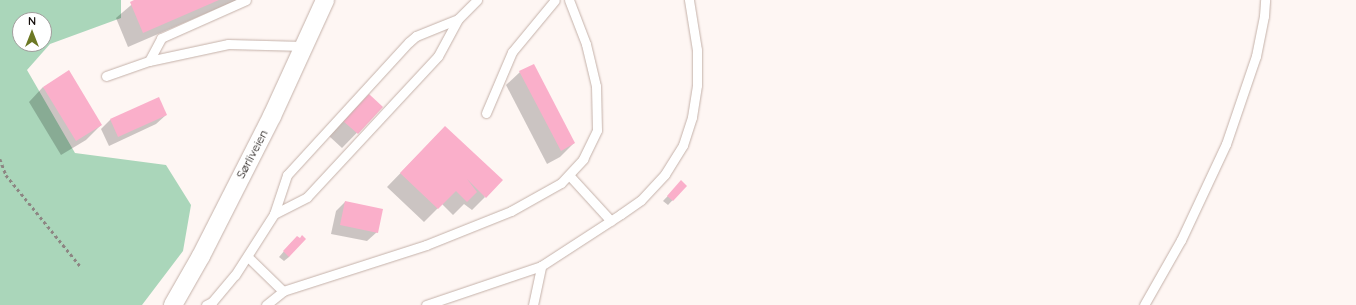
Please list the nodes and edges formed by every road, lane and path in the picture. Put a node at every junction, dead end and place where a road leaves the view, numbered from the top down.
1 (246, 0) edge
2 (325, 0) edge
3 (477, 0) edge
4 (555, 0) edge
5 (569, 0) edge
6 (689, 0) edge
7 (1265, 0) edge
8 (458, 19) junction
9 (303, 46) junction
10 (149, 61) junction
11 (106, 76) dead end
12 (486, 113) dead end
13 (0, 159) edge
14 (569, 175) junction
15 (274, 214) junction
16 (610, 221) junction
17 (248, 257) junction
18 (541, 266) junction
19 (81, 267) dead end
20 (283, 291) junction
21 (173, 305) edge
22 (206, 305) edge
23 (266, 305) edge
24 (426, 305) edge
25 (533, 305) edge
26 (1144, 305) edge

1 - 10 lane
2 - 9 street, Sørliveien
3 - 8 lane
4 - 12 lane
5 - 14 lane
6 - 16 lane
7 - 26 lane
8 - 15 lane
8 - 15 lane
9 - 10 lane
9 - 21 street, Sørliveien
10 - 11 lane
13 - 19 path
14 - 16 lane
14 - 20 lane
15 - 17 lane
16 - 18 lane
17 - 20 lane
17 - 22 lane
18 - 24 lane
18 - 25 lane
20 - 23 lane

